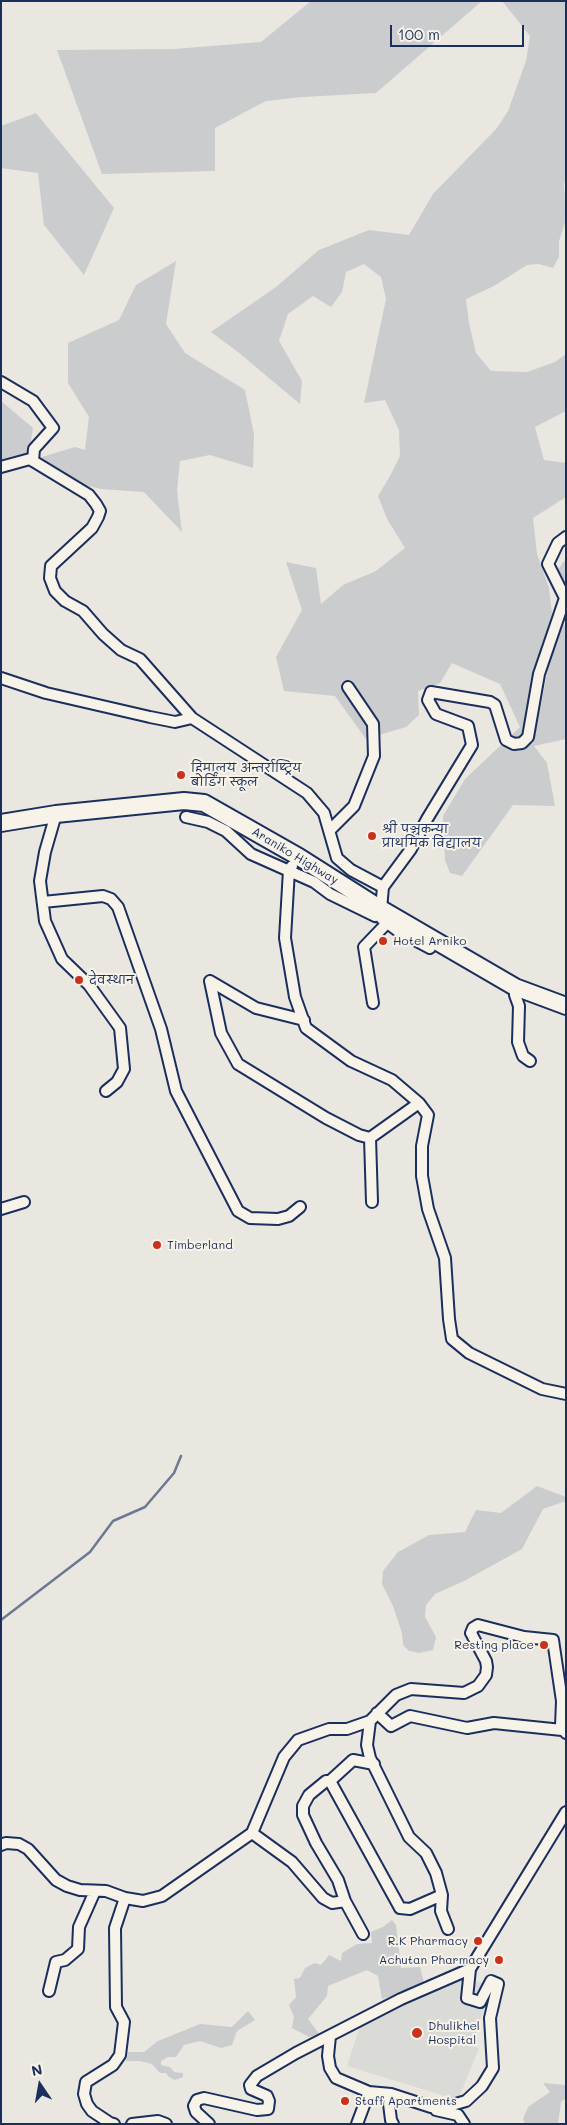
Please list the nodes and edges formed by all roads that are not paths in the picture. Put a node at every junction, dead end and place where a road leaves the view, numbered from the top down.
1 (1, 382) edge
2 (33, 461) junction
3 (1, 467) edge
4 (566, 537) edge
5 (1, 678) edge
6 (348, 688) dead end
7 (192, 718) junction
8 (56, 814) junction
9 (186, 817) dead end
10 (1, 823) edge
11 (330, 830) junction
12 (299, 857) junction
13 (289, 870) junction
14 (383, 887) junction
15 (43, 902) junction
16 (381, 916) junction
17 (430, 948) dead end
18 (515, 987) junction
19 (373, 1003) dead end
20 (566, 1006) edge
21 (304, 1020) junction
22 (530, 1061) dead end
23 (106, 1091) dead end
24 (419, 1103) junction
25 (370, 1138) junction
26 (24, 1202) dead end
27 (372, 1202) dead end
28 (300, 1207) dead end
29 (1, 1209) edge
30 (566, 1394) edge
31 (377, 1713) junction
32 (370, 1721) junction
33 (564, 1731) edge
34 (374, 1764) junction
35 (330, 1781) junction
36 (566, 1812) edge
37 (252, 1833) junction
38 (1, 1845) edge
39 (95, 1890) junction
40 (442, 1896) junction
41 (125, 1898) junction
42 (345, 1901) junction
43 (448, 1929) dead end
44 (363, 1934) dead end
45 (470, 1969) junction
46 (49, 1991) dead end
47 (330, 2036) junction
48 (369, 2092) junction
49 (391, 2094) junction
50 (431, 2107) junction
51 (362, 2122) edge
52 (114, 2124) edge
53 (132, 2124) edge
54 (166, 2124) edge
55 (209, 2124) edge
56 (393, 2124) edge
57 (464, 2124) edge

1 - 2 street
2 - 3 street
2 - 7 street
4 - 14 street
5 - 7 street
6 - 11 street
7 - 11 street
8 - 10 highway, Araniko Highway
8 - 12 highway, Araniko Highway
8 - 15 street
9 - 13 street
11 - 14 street
12 - 13 street
12 - 16 highway, Araniko Highway
13 - 16 street
13 - 21 street
14 - 16 street
15 - 23 street
15 - 28 street
16 - 17 street
16 - 18 highway, Araniko Highway
16 - 19 street
18 - 20 highway, Araniko Highway
18 - 22 street
21 - 24 street
21 - 25 street
24 - 25 street
24 - 30 street
25 - 27 street
26 - 29 street
31 - 32 street
31 - 33 street
31 - 33 street
32 - 34 street
32 - 37 street
34 - 35 street
34 - 40 street
35 - 40 street
35 - 42 street
36 - 45 street
37 - 41 street
37 - 42 street
38 - 39 street
39 - 41 street
39 - 46 street
40 - 43 street
41 - 52 street
42 - 44 street
45 - 47 street
45 - 50 street
47 - 48 street
47 - 55 street
48 - 49 street
48 - 51 street
49 - 50 street
49 - 56 street
50 - 57 street
53 - 54 street

